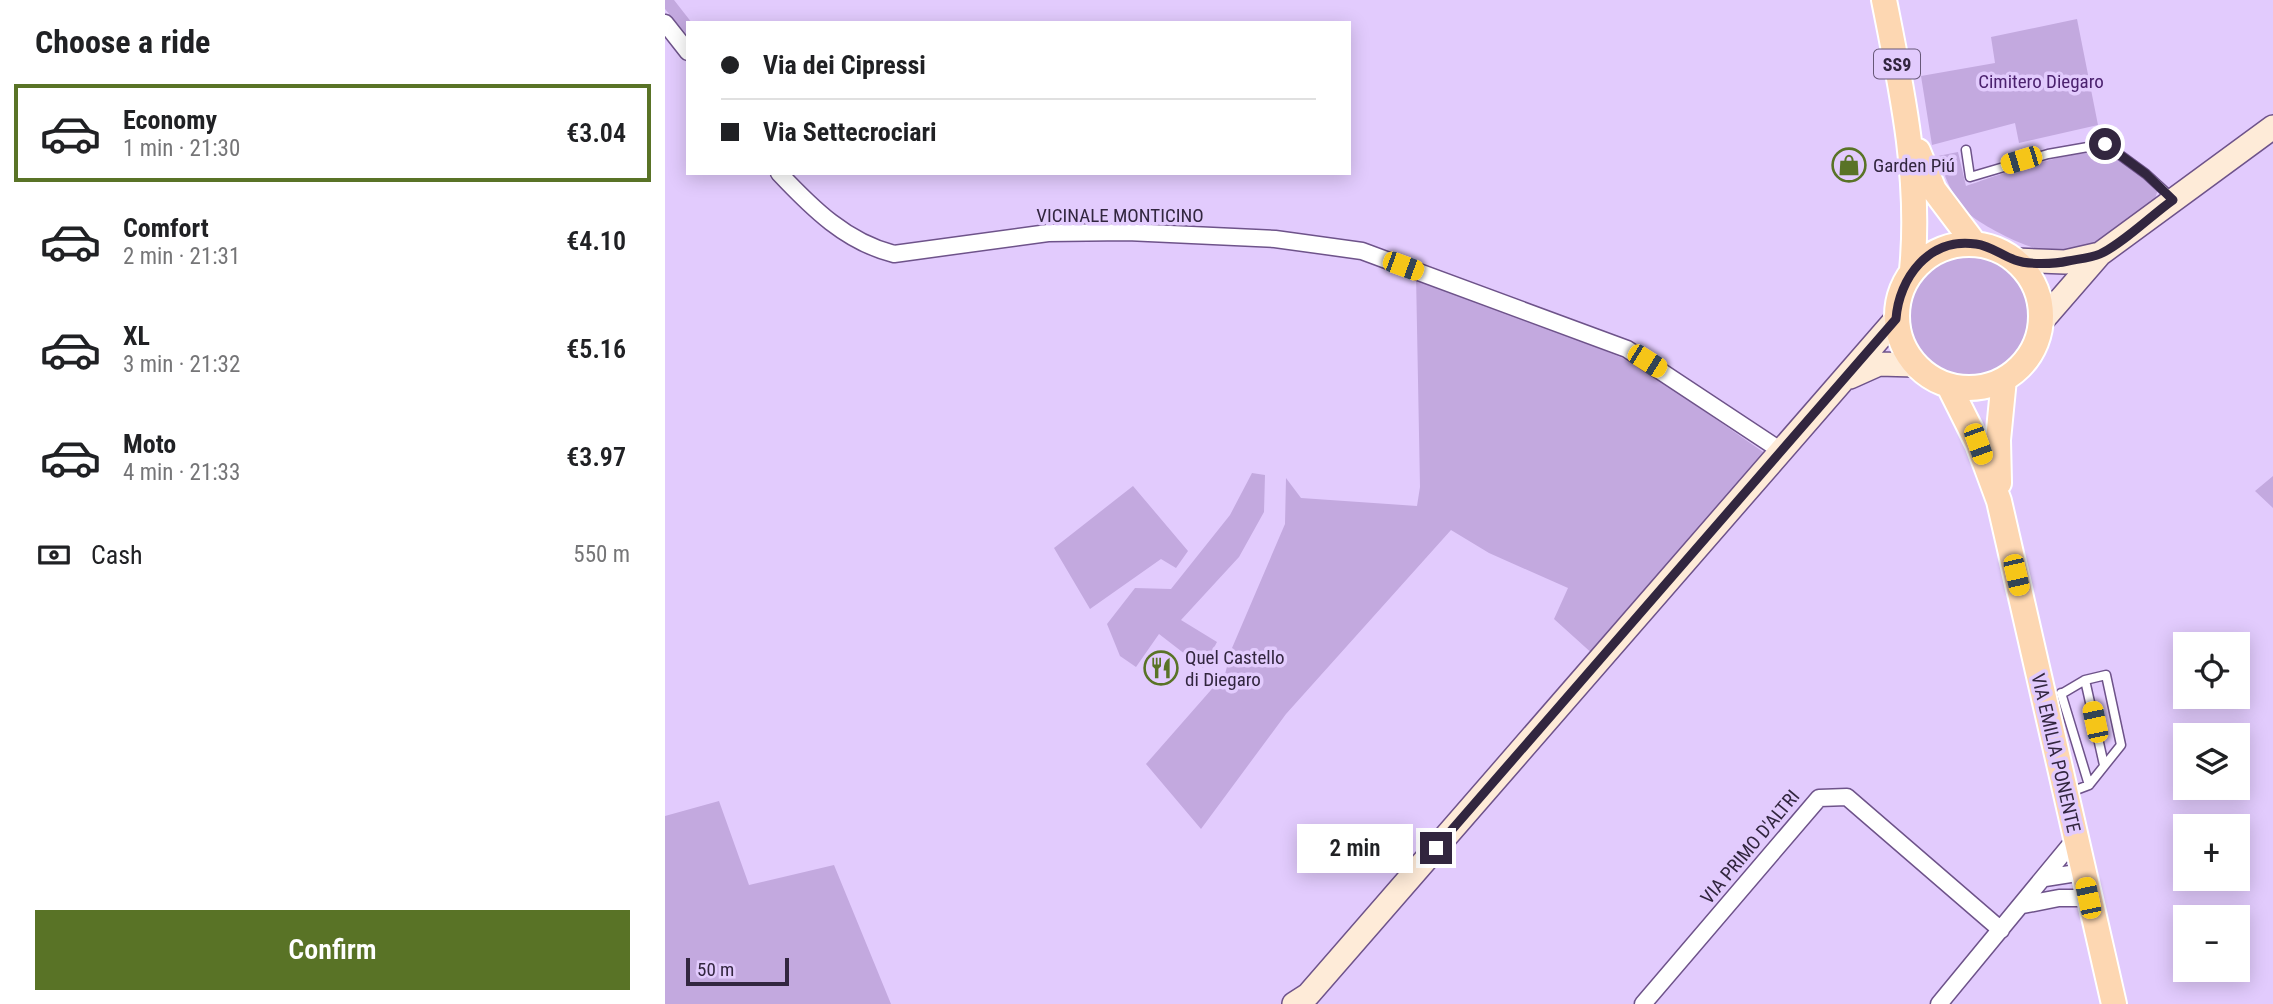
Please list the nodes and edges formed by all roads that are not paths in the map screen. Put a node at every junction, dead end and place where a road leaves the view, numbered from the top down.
1 (1884, 0) edge
2 (665, 23) edge
3 (686, 49) edge
4 (1909, 127) junction
5 (2273, 127) edge
6 (1966, 150) dead end
7 (781, 175) edge
8 (2173, 200) junction
9 (1974, 243) junction
10 (2100, 254) junction
11 (2016, 261) junction
12 (1912, 270) junction
13 (1896, 319) junction
14 (2041, 322) junction
15 (1915, 365) junction
16 (2004, 379) junction
17 (1844, 380) junction
18 (1949, 386) junction
19 (1783, 452) junction
20 (1999, 501) junction
21 (2085, 680) junction
22 (2053, 695) junction
23 (2104, 765) junction
24 (2089, 785) junction
25 (2065, 794) junction
26 (2075, 839) junction
27 (2083, 872) junction
28 (2045, 878) junction
29 (2059, 898) junction
30 (2088, 898) junction
31 (2023, 905) junction
32 (2001, 930) junction
33 (1294, 1004) edge
34 (1643, 1004) edge
35 (1939, 1004) edge
36 (2114, 1004) edge

1 - 4 main road, SS9
2 - 3 street
4 - 9 main road
4 - 12 main road
5 - 8 main road
6 - 8 lane
7 - 19 street, VICINALE MONTICINO
8 - 10 main road
9 - 11 main road
9 - 12 main road
10 - 11 main road
10 - 14 main road
11 - 14 main road
12 - 13 main road
13 - 15 main road
13 - 17 main road
14 - 16 main road
15 - 17 main road
15 - 18 main road
16 - 18 main road
16 - 20 main road, VIA EMILIA PONENTE
17 - 19 main road
18 - 20 main road, VIA EMILIA PONENTE
19 - 33 main road
20 - 22 main road, VIA EMILIA PONENTE
21 - 22 lane
21 - 23 lane
21 - 23 lane
22 - 24 lane
22 - 25 main road, VIA EMILIA PONENTE
23 - 24 lane
24 - 25 lane
25 - 26 main road, VIA EMILIA PONENTE
26 - 27 main road, VIA EMILIA PONENTE
26 - 28 street
27 - 28 street
27 - 29 street
27 - 30 main road, VIA EMILIA PONENTE
28 - 31 street
29 - 30 street
29 - 31 street
30 - 36 main road, VIA EMILIA PONENTE
31 - 32 street
32 - 34 street, VIA PRIMO D'ALTRI
32 - 35 street

